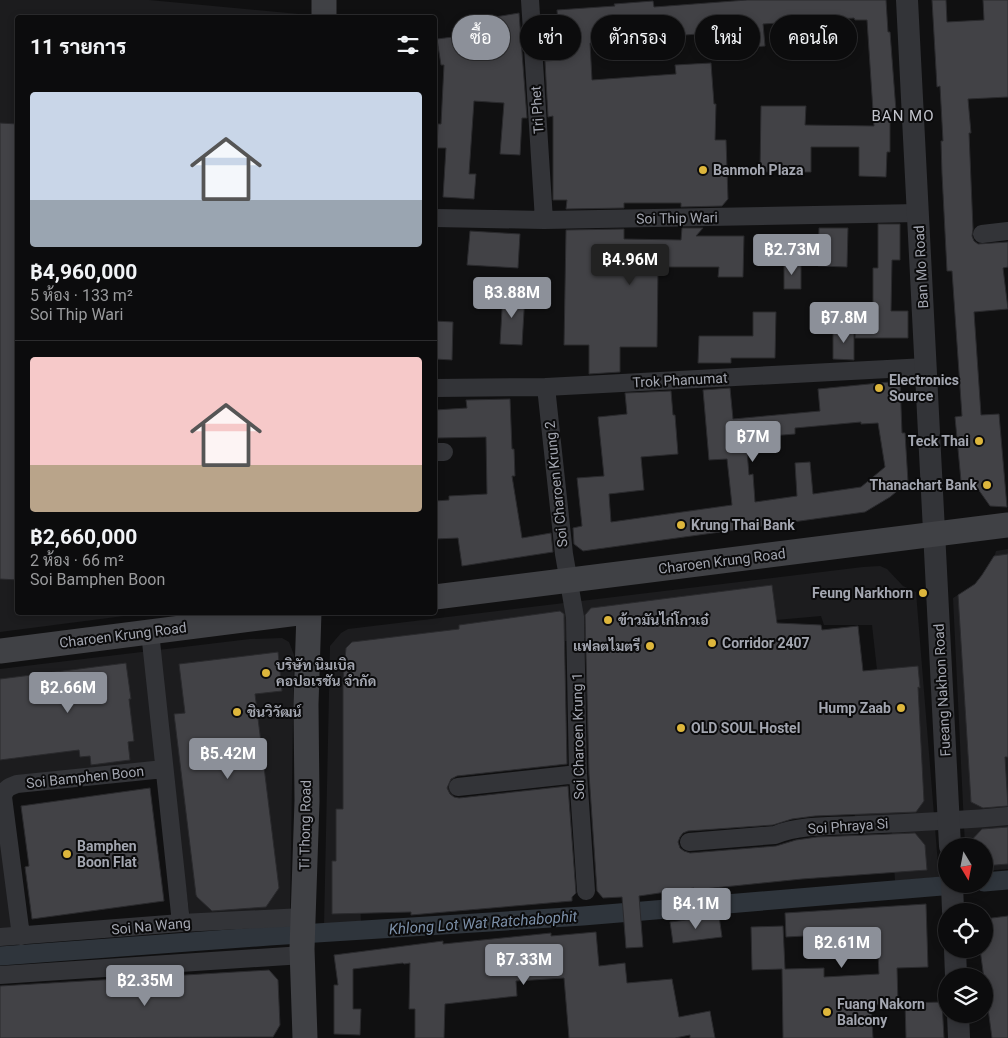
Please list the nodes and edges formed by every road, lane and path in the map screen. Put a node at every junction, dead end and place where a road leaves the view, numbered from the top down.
1 (324, 0) edge
2 (530, 0) edge
3 (907, 0) edge
4 (324, 15) edge
5 (918, 213) junction
6 (437, 218) edge
7 (544, 220) junction
8 (1008, 231) edge
9 (982, 234) dead end
10 (926, 367) junction
11 (546, 387) junction
12 (437, 388) edge
13 (1008, 525) edge
14 (934, 535) junction
15 (568, 580) junction
16 (437, 597) edge
17 (284, 615) edge
18 (308, 615) edge
19 (150, 632) junction
20 (0, 651) edge
21 (164, 769) junction
22 (578, 774) junction
23 (458, 787) dead end
24 (1008, 816) edge
25 (949, 822) junction
26 (950, 838) edge
27 (689, 842) dead end
28 (586, 891) dead end
29 (181, 923) junction
30 (21, 936) junction
31 (303, 936) junction
32 (0, 937) edge
33 (0, 975) edge
34 (958, 1023) edge
35 (305, 1038) edge
36 (959, 1038) edge

1 - 4 main road
2 - 7 street, Tri Phet
3 - 5 street, Ban Mo Road
5 - 7 street, Soi Thip Wari
5 - 10 street, Ban Mo Road
6 - 7 street, Soi Thip Wari
8 - 9 street
10 - 11 street, Trok Phanumat
10 - 14 street, Ban Mo Road
11 - 12 street, Trok Phanumat
11 - 15 street, Soi Charoen Krung 2
13 - 14 main road, Charoen Krung Road
14 - 15 main road, Charoen Krung Road
14 - 25 street, Fueang Nakhon Road
15 - 16 main road, Charoen Krung Road
15 - 22 street, Soi Charoen Krung 1
17 - 19 main road, Charoen Krung Road
18 - 31 main road, Ti Thong Road
19 - 20 main road, Charoen Krung Road
19 - 21 street
21 - 29 street
21 - 30 street, Soi Bamphen Boon
22 - 23 street
22 - 28 street, Soi Charoen Krung 1
24 - 25 street, Soi Phraya Si
25 - 26 street, Fueang Nakhon Road
25 - 27 street, Soi Phraya Si
29 - 30 street, Soi Na Wang
29 - 31 street, Soi Na Wang
30 - 32 street, Soi Na Wang
31 - 33 street
31 - 35 main road, Ti Thong Road
34 - 36 street

